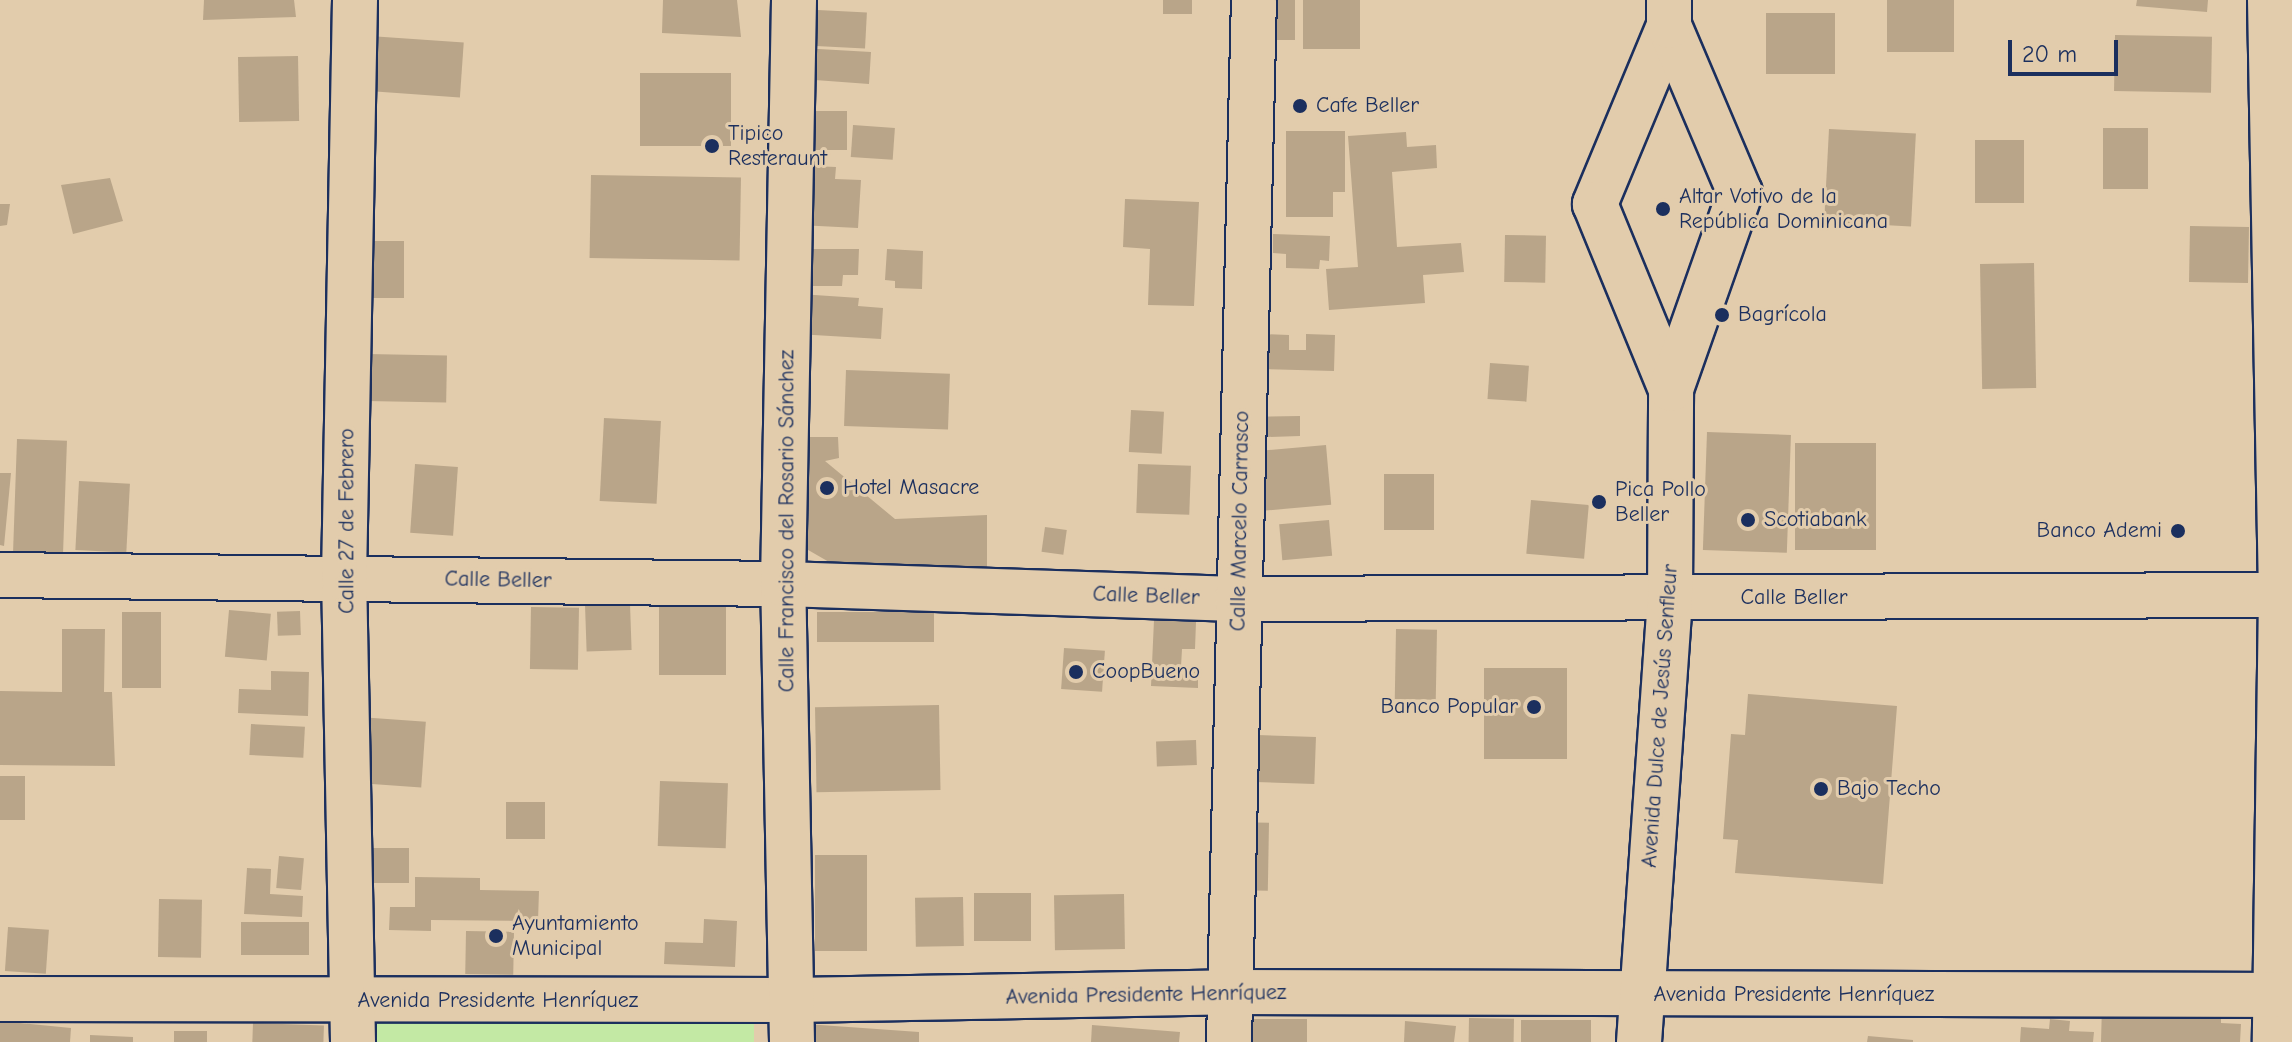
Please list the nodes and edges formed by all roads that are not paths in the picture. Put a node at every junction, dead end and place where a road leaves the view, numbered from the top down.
1 (355, 0) edge
2 (794, 0) edge
3 (1254, 0) edge
4 (2270, 0) edge
5 (1669, 13) edge
6 (1671, 389) junction
7 (0, 575) edge
8 (344, 578) junction
9 (783, 584) junction
10 (2286, 595) edge
11 (1670, 598) junction
12 (1237, 599) junction
13 (1230, 992) junction
14 (1641, 995) junction
15 (2284, 995) edge
16 (0, 999) edge
17 (792, 1021) edge
18 (354, 1022) edge
19 (1229, 1042) edge
20 (1639, 1042) edge
21 (2275, 1042) edge

1 - 8 street, Calle 27 de Febrero
2 - 9 street, Calle Francisco del Rosario Sánchez
3 - 12 street, Calle Marcelo Carrasco
4 - 10 street
5 - 6 street, Avenida Dulce de Jesús Senfleur
5 - 6 street, Avenida Dulce de Jesús Senfleur
6 - 11 street, Avenida Dulce de Jesús Senfleur
7 - 8 street, Calle Beller
8 - 9 street, Calle Beller
8 - 18 street, Calle 27 de Febrero
9 - 12 street, Calle Beller
9 - 17 street, Calle Francisco del Rosario Sánchez
10 - 11 street, Calle Beller
10 - 15 street
11 - 12 street, Calle Beller
11 - 14 street, Avenida Dulce de Jesús Senfleur
12 - 13 street, Calle Marcelo Carrasco
13 - 14 street, Avenida Presidente Henríquez
13 - 17 street, Avenida Presidente Henríquez
13 - 19 street, Calle Marcelo Carrasco
14 - 15 street, Avenida Presidente Henríquez
14 - 20 street, Avenida Dulce de Jesús Senfleur
15 - 21 street
16 - 18 street, Avenida Presidente Henríquez
17 - 18 street, Avenida Presidente Henríquez

